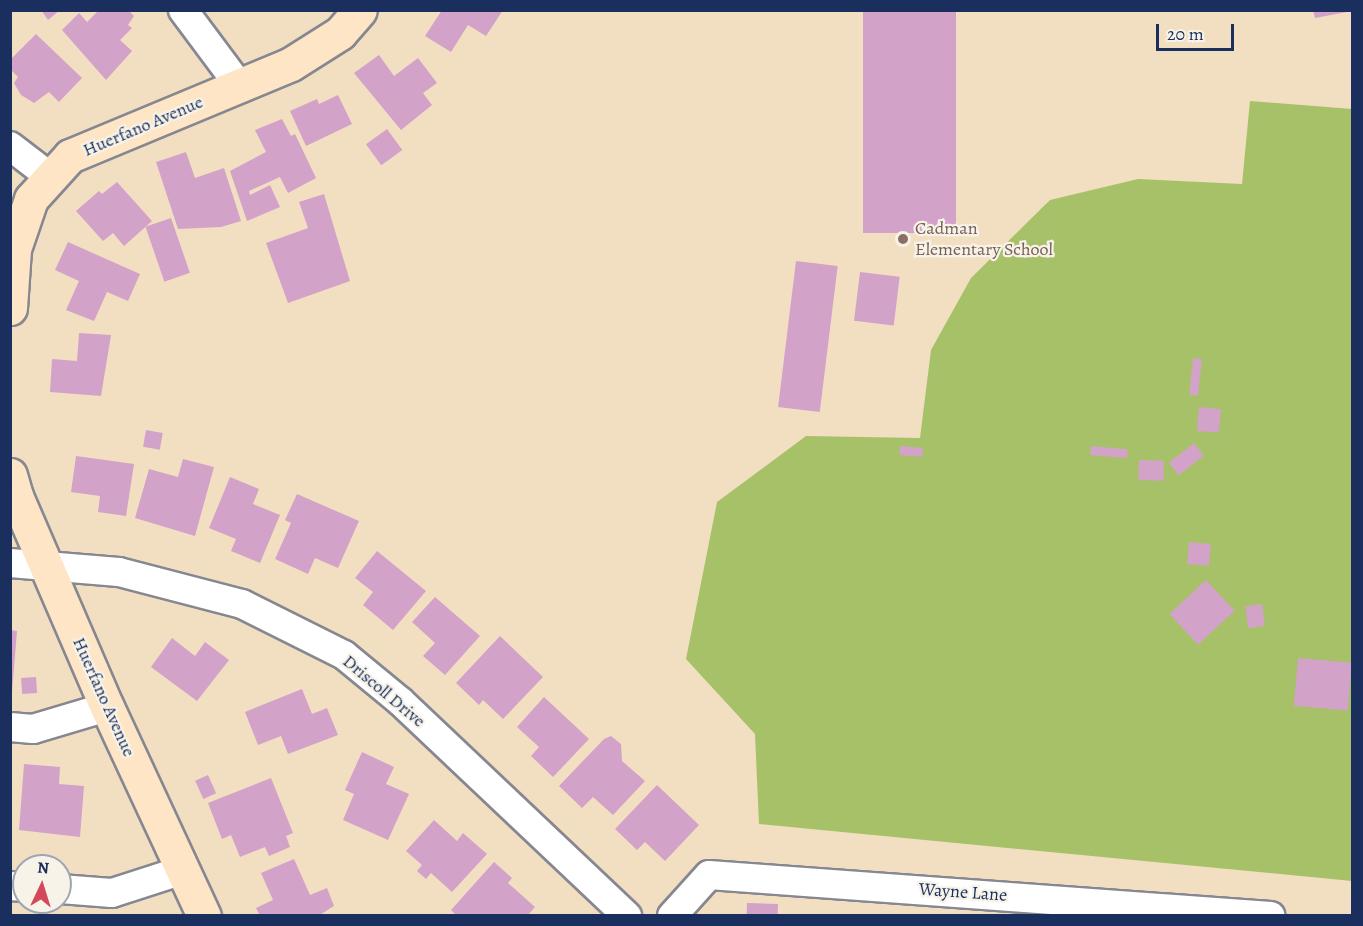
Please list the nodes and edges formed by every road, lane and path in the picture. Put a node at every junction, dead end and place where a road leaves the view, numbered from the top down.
1 (183, 10) edge
2 (360, 10) edge
3 (239, 86) junction
4 (10, 146) edge
5 (49, 176) junction
6 (10, 308) edge
7 (10, 475) edge
8 (10, 563) edge
9 (47, 566) junction
10 (107, 707) junction
11 (10, 727) edge
12 (183, 870) junction
13 (72, 890) edge
14 (204, 915) edge
15 (627, 915) edge
16 (672, 915) edge
17 (1271, 915) edge

1 - 3 street
2 - 3 street, Huerfano Avenue
3 - 5 street, Huerfano Avenue
4 - 5 street
5 - 6 street, Huerfano Avenue
7 - 9 street, Huerfano Avenue
8 - 9 street, Driscoll Drive
9 - 10 street, Huerfano Avenue
9 - 15 street, Driscoll Drive
10 - 11 street
10 - 12 street, Huerfano Avenue
12 - 13 street
12 - 14 street, Huerfano Avenue
16 - 17 street, Wayne Lane

